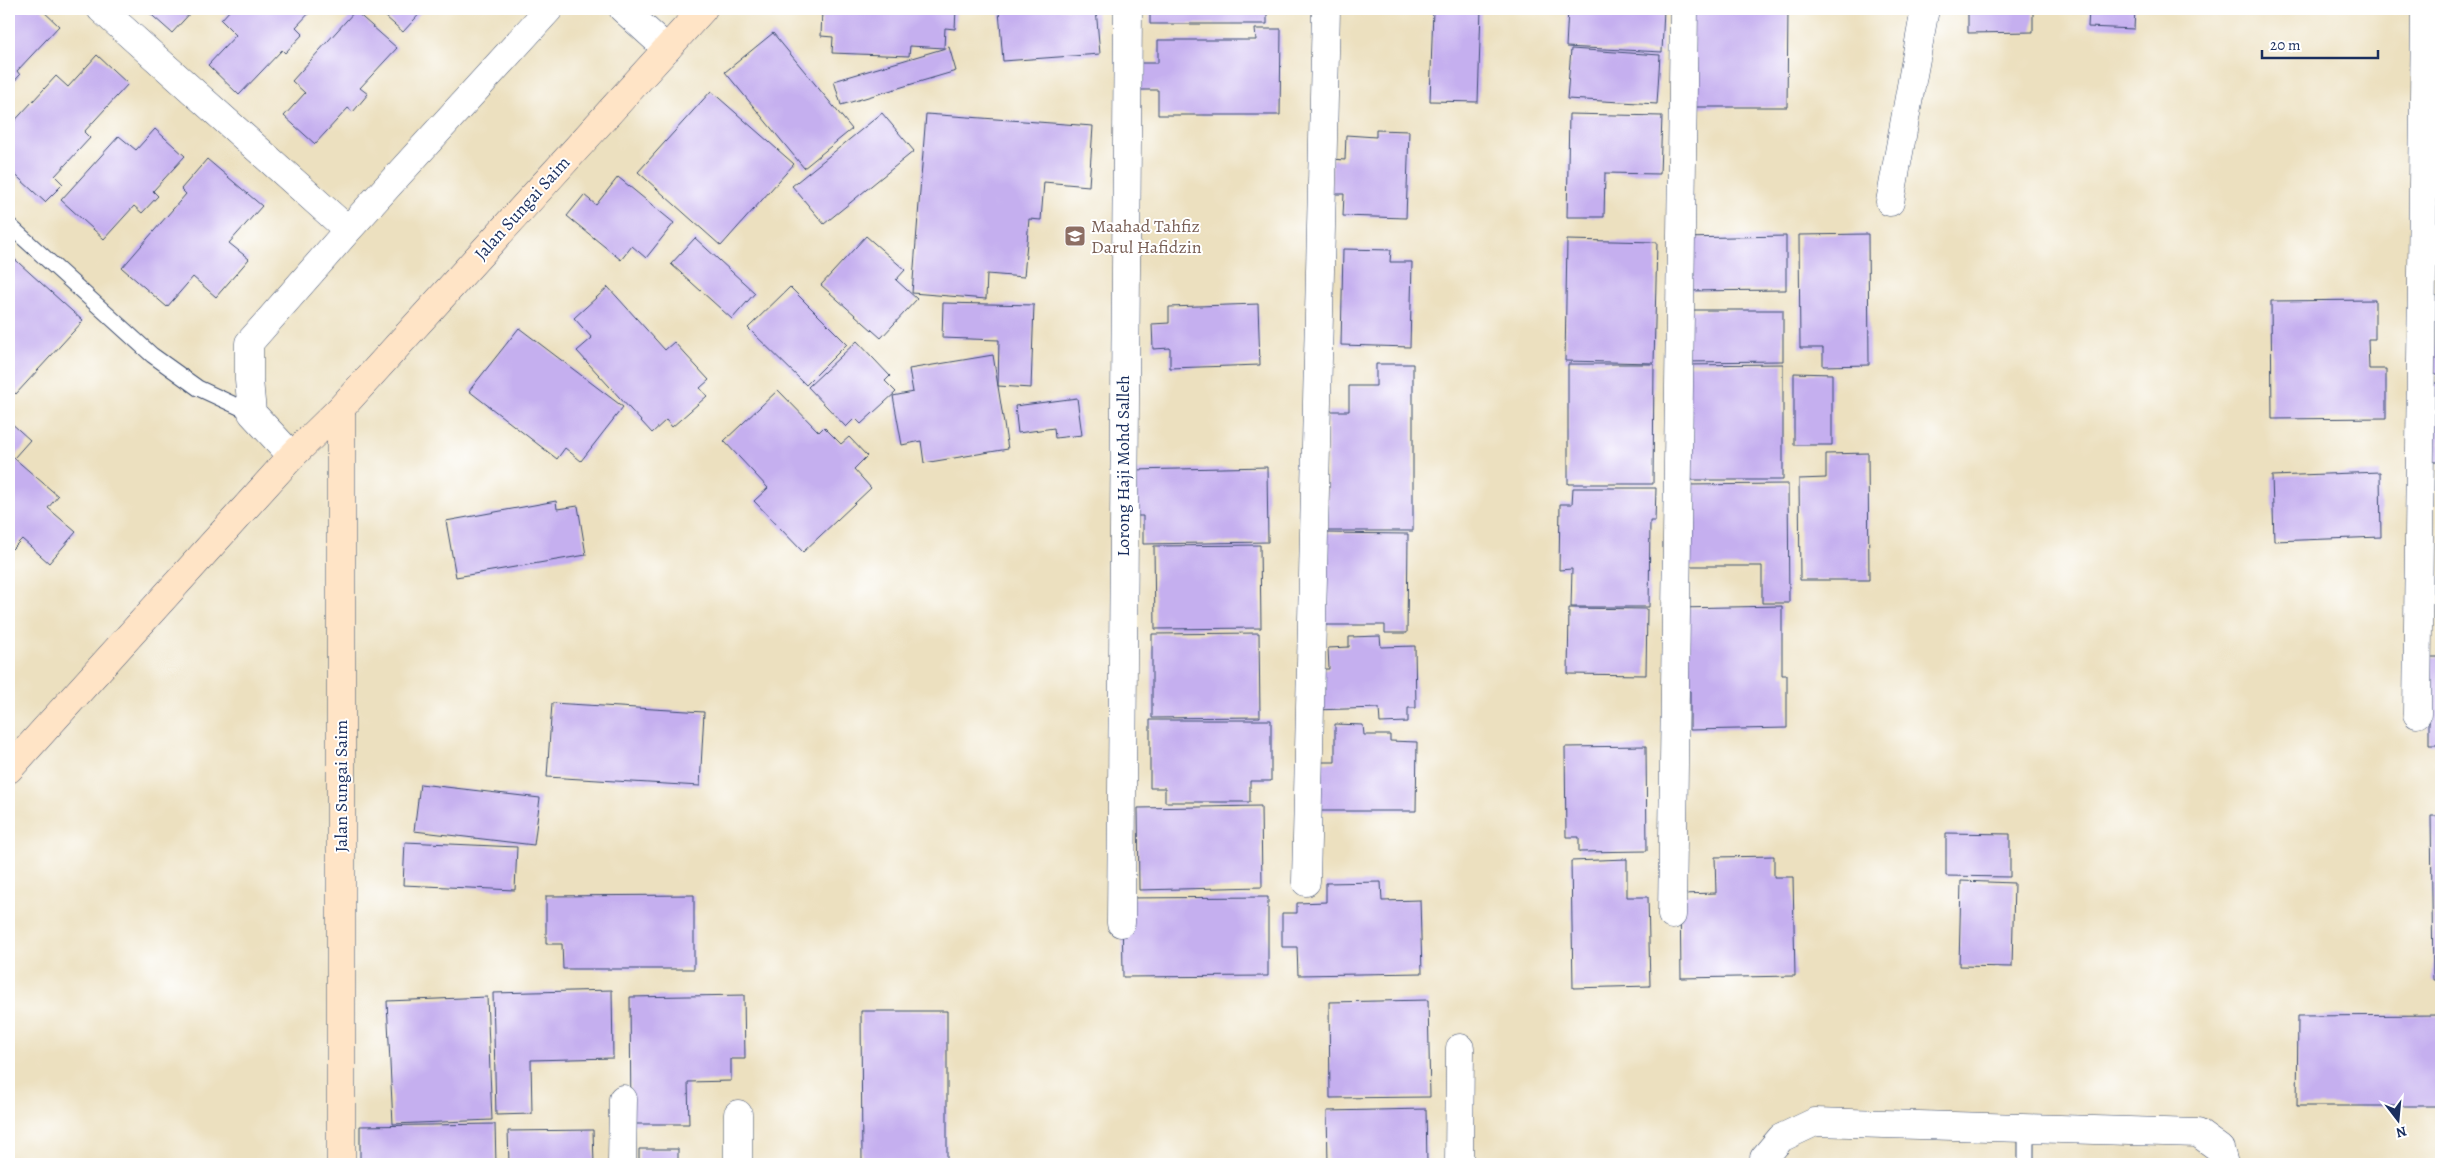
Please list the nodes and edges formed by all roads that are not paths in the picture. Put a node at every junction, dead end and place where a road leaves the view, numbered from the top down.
1 (101, 9) edge
2 (549, 9) edge
3 (623, 9) edge
4 (703, 9) edge
5 (1128, 9) edge
6 (1326, 9) edge
7 (1684, 9) edge
8 (1925, 9) edge
9 (2425, 9) edge
10 (667, 49) junction
11 (1890, 202) dead end
12 (9, 225) edge
13 (348, 230) junction
14 (341, 408) junction
15 (252, 413) junction
16 (292, 456) junction
17 (2417, 714) dead end
18 (9, 769) edge
19 (1306, 882) dead end
20 (1672, 915) dead end
21 (1121, 923) dead end
22 (1460, 1048) dead end
23 (623, 1099) dead end
24 (738, 1114) dead end
25 (2026, 1128) junction
26 (341, 1164) edge
27 (622, 1164) edge
28 (738, 1164) edge
29 (1459, 1164) edge
30 (1764, 1164) edge
31 (2026, 1164) edge
32 (2224, 1164) edge

1 - 13 street
2 - 13 street
3 - 10 street
4 - 10 street, Jalan Sungai Saim
5 - 21 street, Lorong Haji Mohd Salleh
6 - 19 street
7 - 20 street
8 - 11 street
9 - 17 street
10 - 14 street, Jalan Sungai Saim
12 - 15 lane
13 - 15 street
14 - 16 street, Jalan Sungai Saim
14 - 26 street, Jalan Sungai Saim
15 - 16 street
16 - 18 street, Jalan Sungai Saim
22 - 29 street
23 - 27 street
24 - 28 street
25 - 30 street
25 - 31 lane
25 - 32 street

